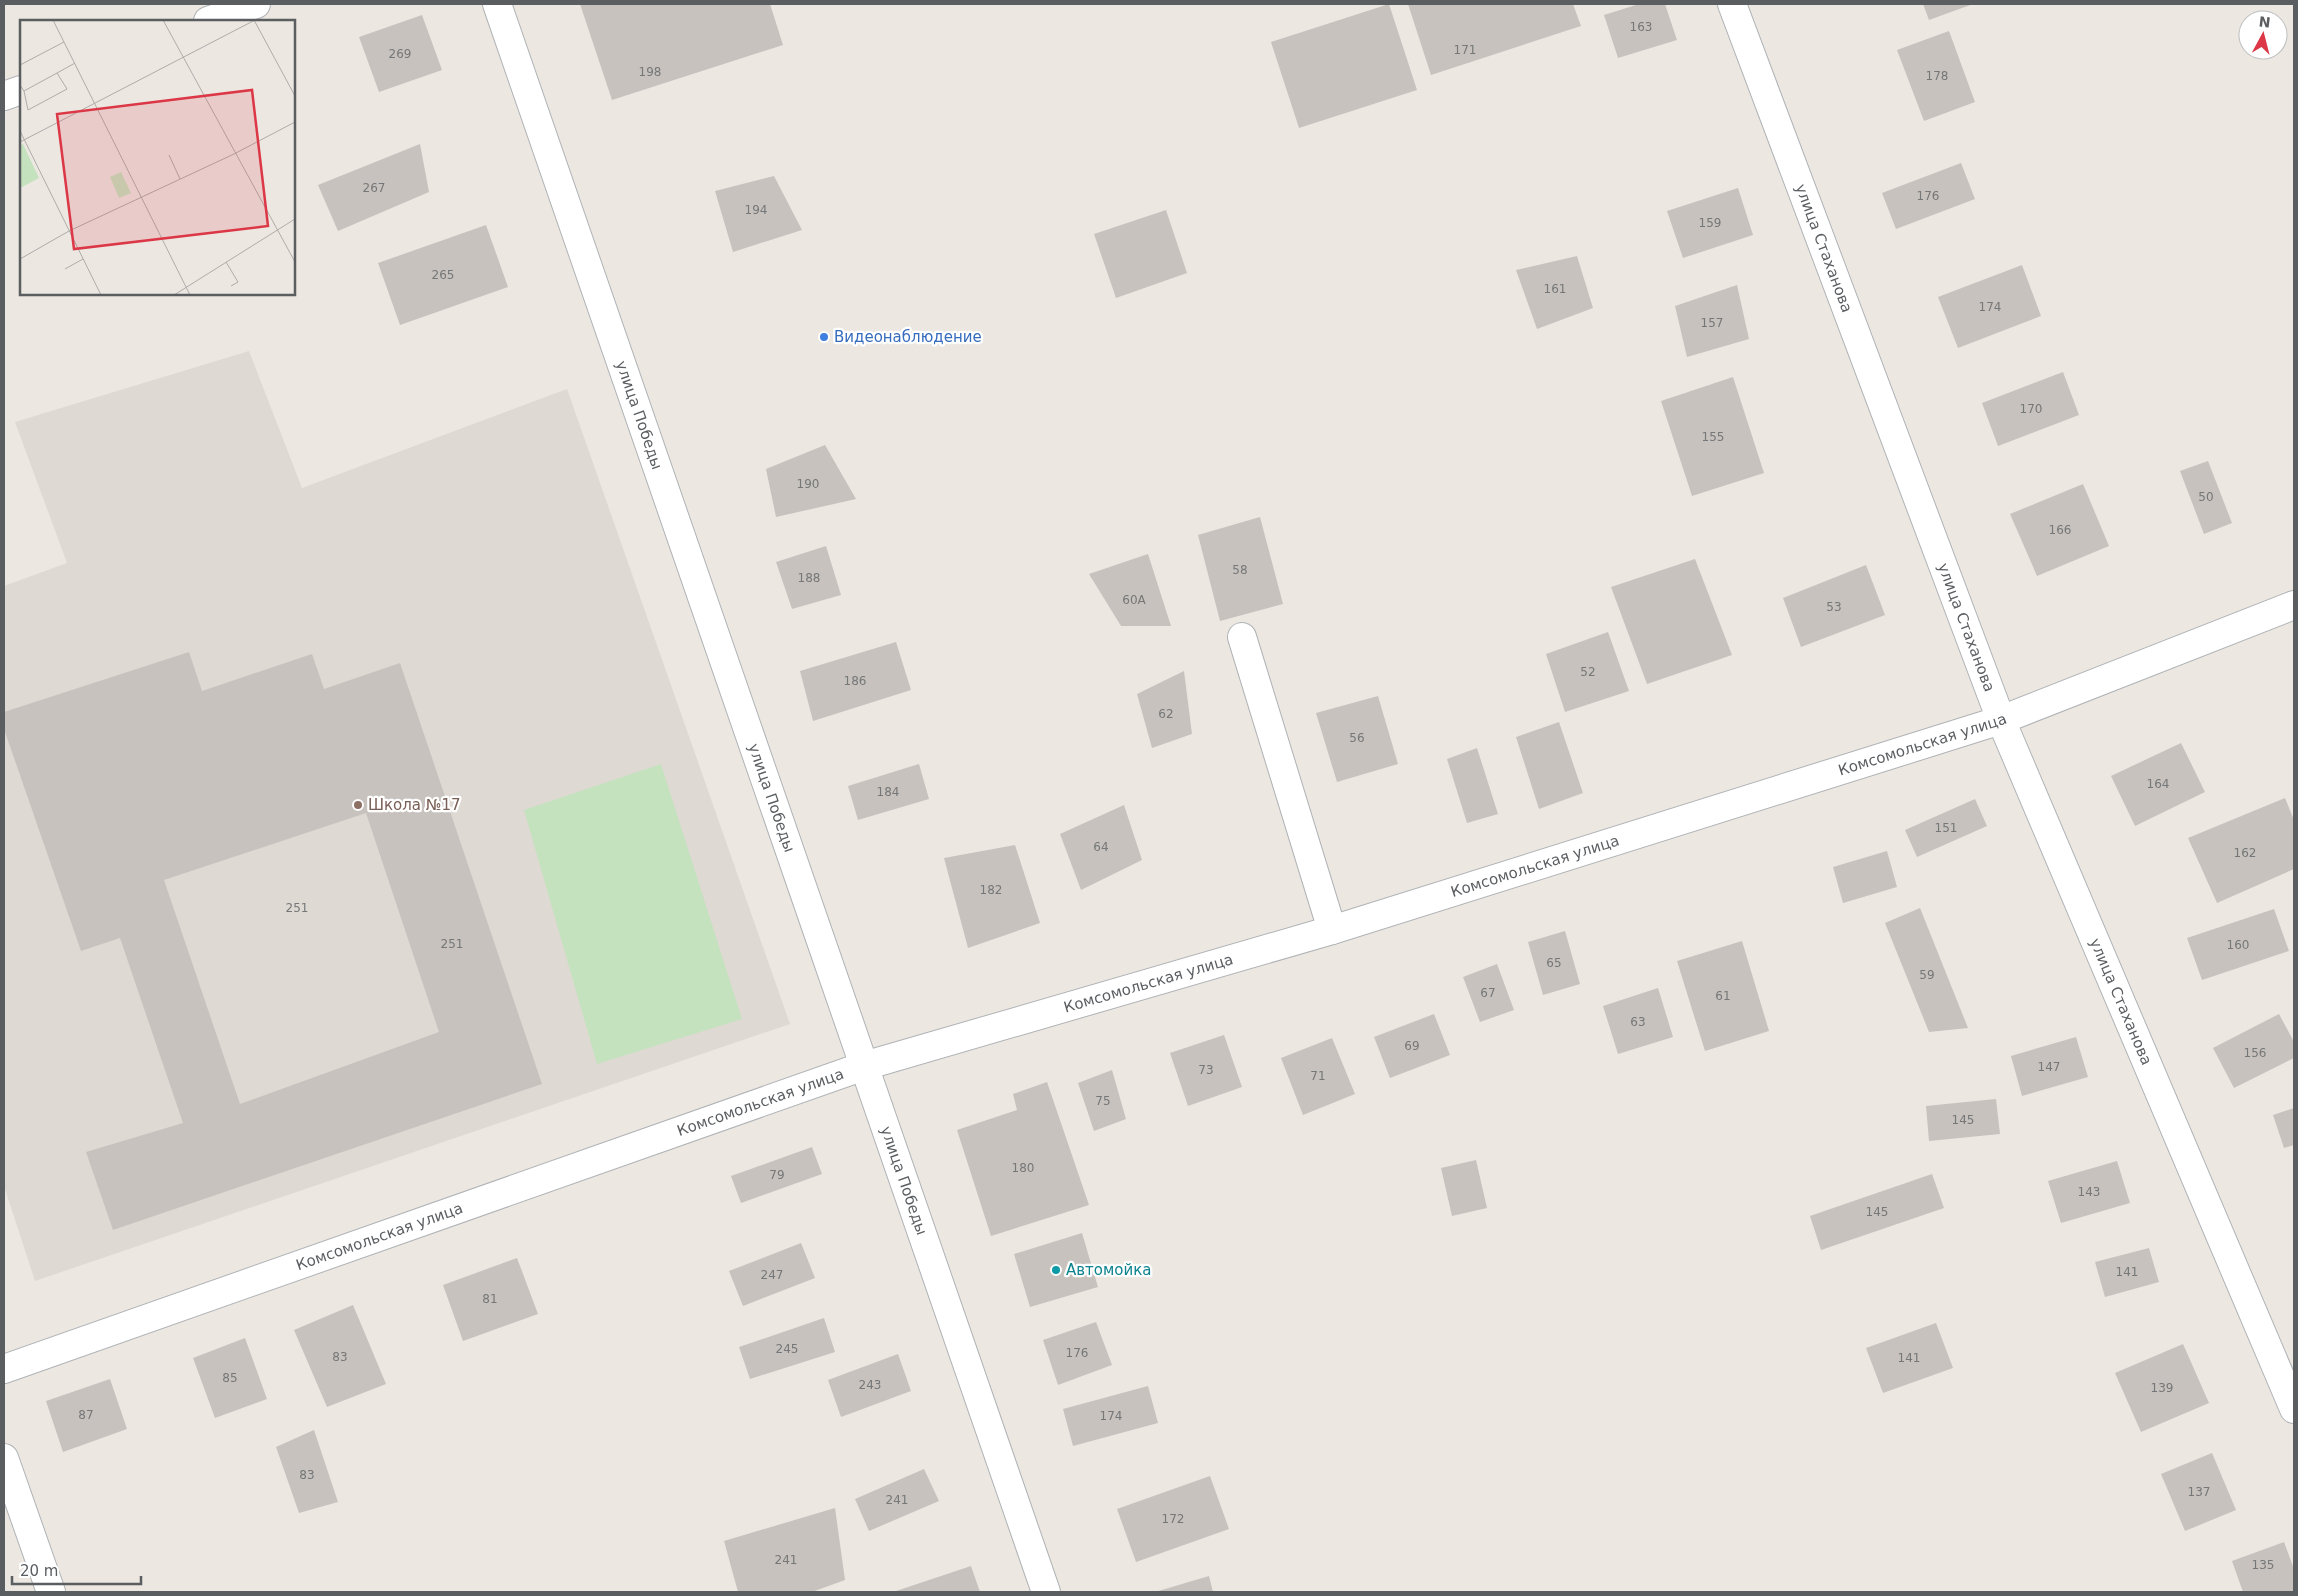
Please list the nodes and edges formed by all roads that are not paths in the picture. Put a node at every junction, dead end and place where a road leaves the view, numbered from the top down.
1 (256, 4) edge
2 (496, 4) edge
3 (1732, 4) edge
4 (211, 20) edge
5 (20, 90) edge
6 (4, 96) edge
7 (2294, 605) edge
8 (1242, 637) dead end
9 (2000, 720) junction
10 (1332, 930) junction
11 (864, 1066) junction
12 (4, 1369) edge
13 (2294, 1409) edge
14 (4, 1458) edge
15 (51, 1592) edge
16 (1046, 1592) edge

1 - 4 street
2 - 11 street, улица Победы
3 - 9 street, улица Стаханова
5 - 6 street
7 - 9 street, Комсомольская улица
8 - 10 street
9 - 10 street, Комсомольская улица
9 - 13 street, улица Стаханова
10 - 11 street, Комсомольская улица
11 - 12 street, Комсомольская улица
11 - 16 street, улица Победы
14 - 15 street

